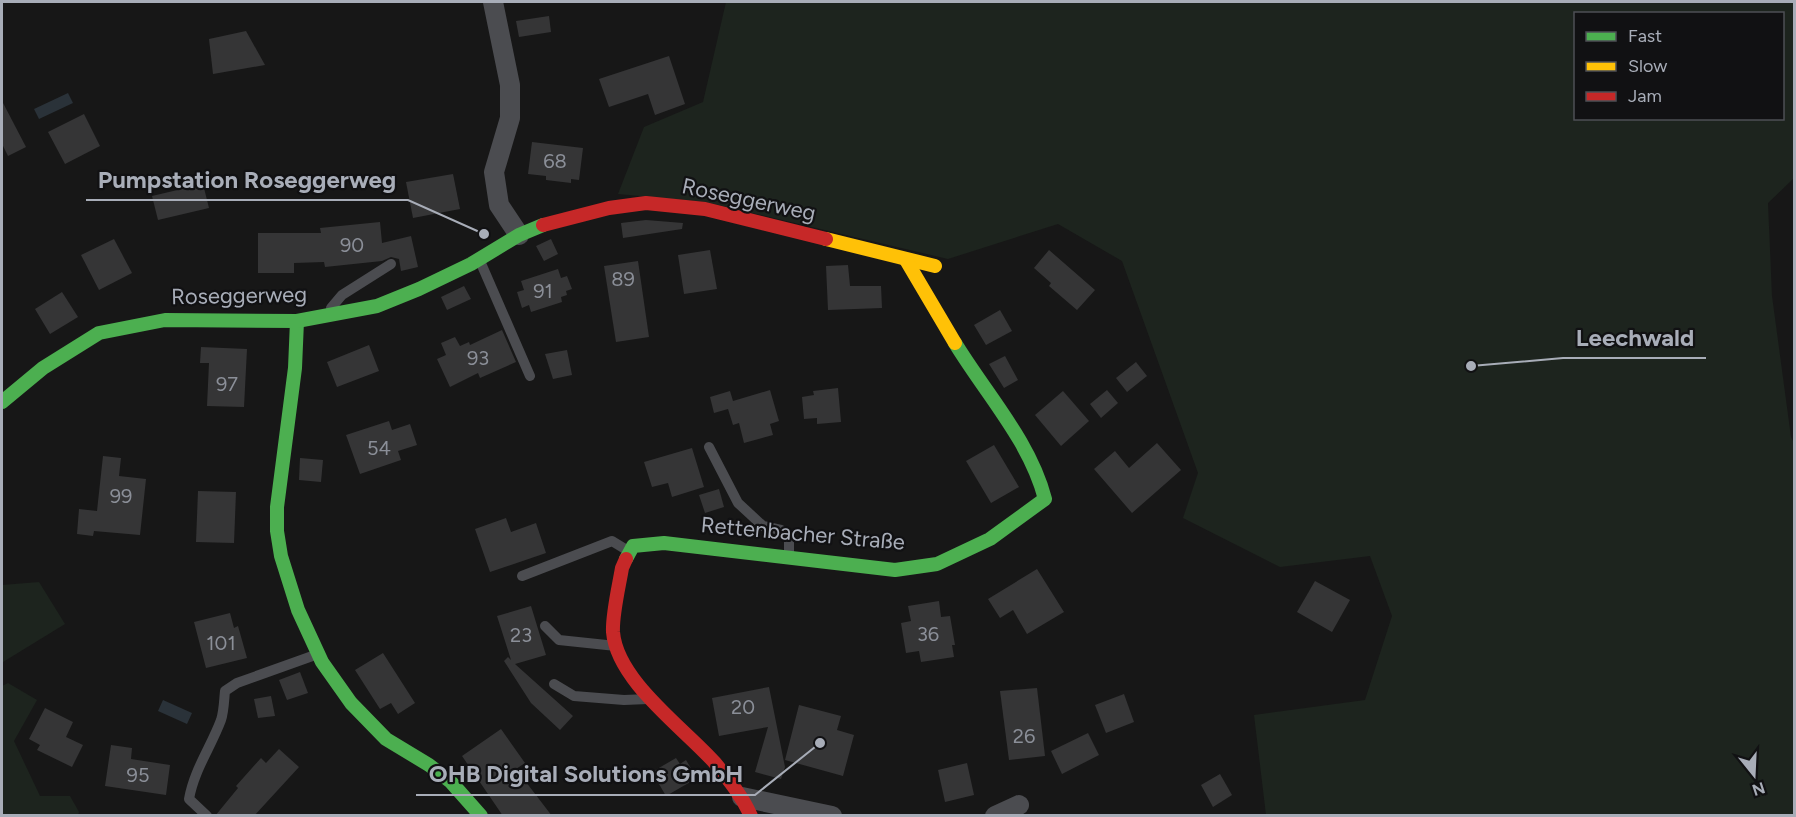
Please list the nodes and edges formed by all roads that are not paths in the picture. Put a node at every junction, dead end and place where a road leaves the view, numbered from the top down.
1 (493, 2) edge
2 (519, 235) junction
3 (479, 259) junction
4 (906, 260) junction
5 (391, 264) dead end
6 (935, 266) dead end
7 (329, 315) junction
8 (297, 321) junction
9 (530, 376) dead end
10 (2, 402) edge
11 (709, 447) dead end
12 (630, 552) junction
13 (789, 559) junction
14 (522, 576) dead end
15 (544, 626) dead end
16 (616, 646) junction
17 (319, 654) junction
18 (554, 684) dead end
19 (651, 699) junction
20 (1020, 805) dead end
21 (748, 811) edge
22 (207, 816) edge
23 (481, 816) edge
24 (832, 816) edge
25 (995, 816) edge

1 - 2 street
2 - 3 street, Roseggerweg
2 - 4 street, Roseggerweg
3 - 7 street, Roseggerweg
3 - 9 lane
4 - 6 street, Roseggerweg
4 - 13 street, Rettenbacher Straße
5 - 7 lane
7 - 8 street, Roseggerweg
8 - 10 street, Roseggerweg
8 - 17 street
11 - 13 lane
12 - 13 street, Rettenbacher Straße
12 - 14 lane
12 - 16 street
15 - 16 lane
16 - 19 street
17 - 22 lane
17 - 23 street
18 - 19 lane
19 - 21 street
20 - 25 street
21 - 24 street

